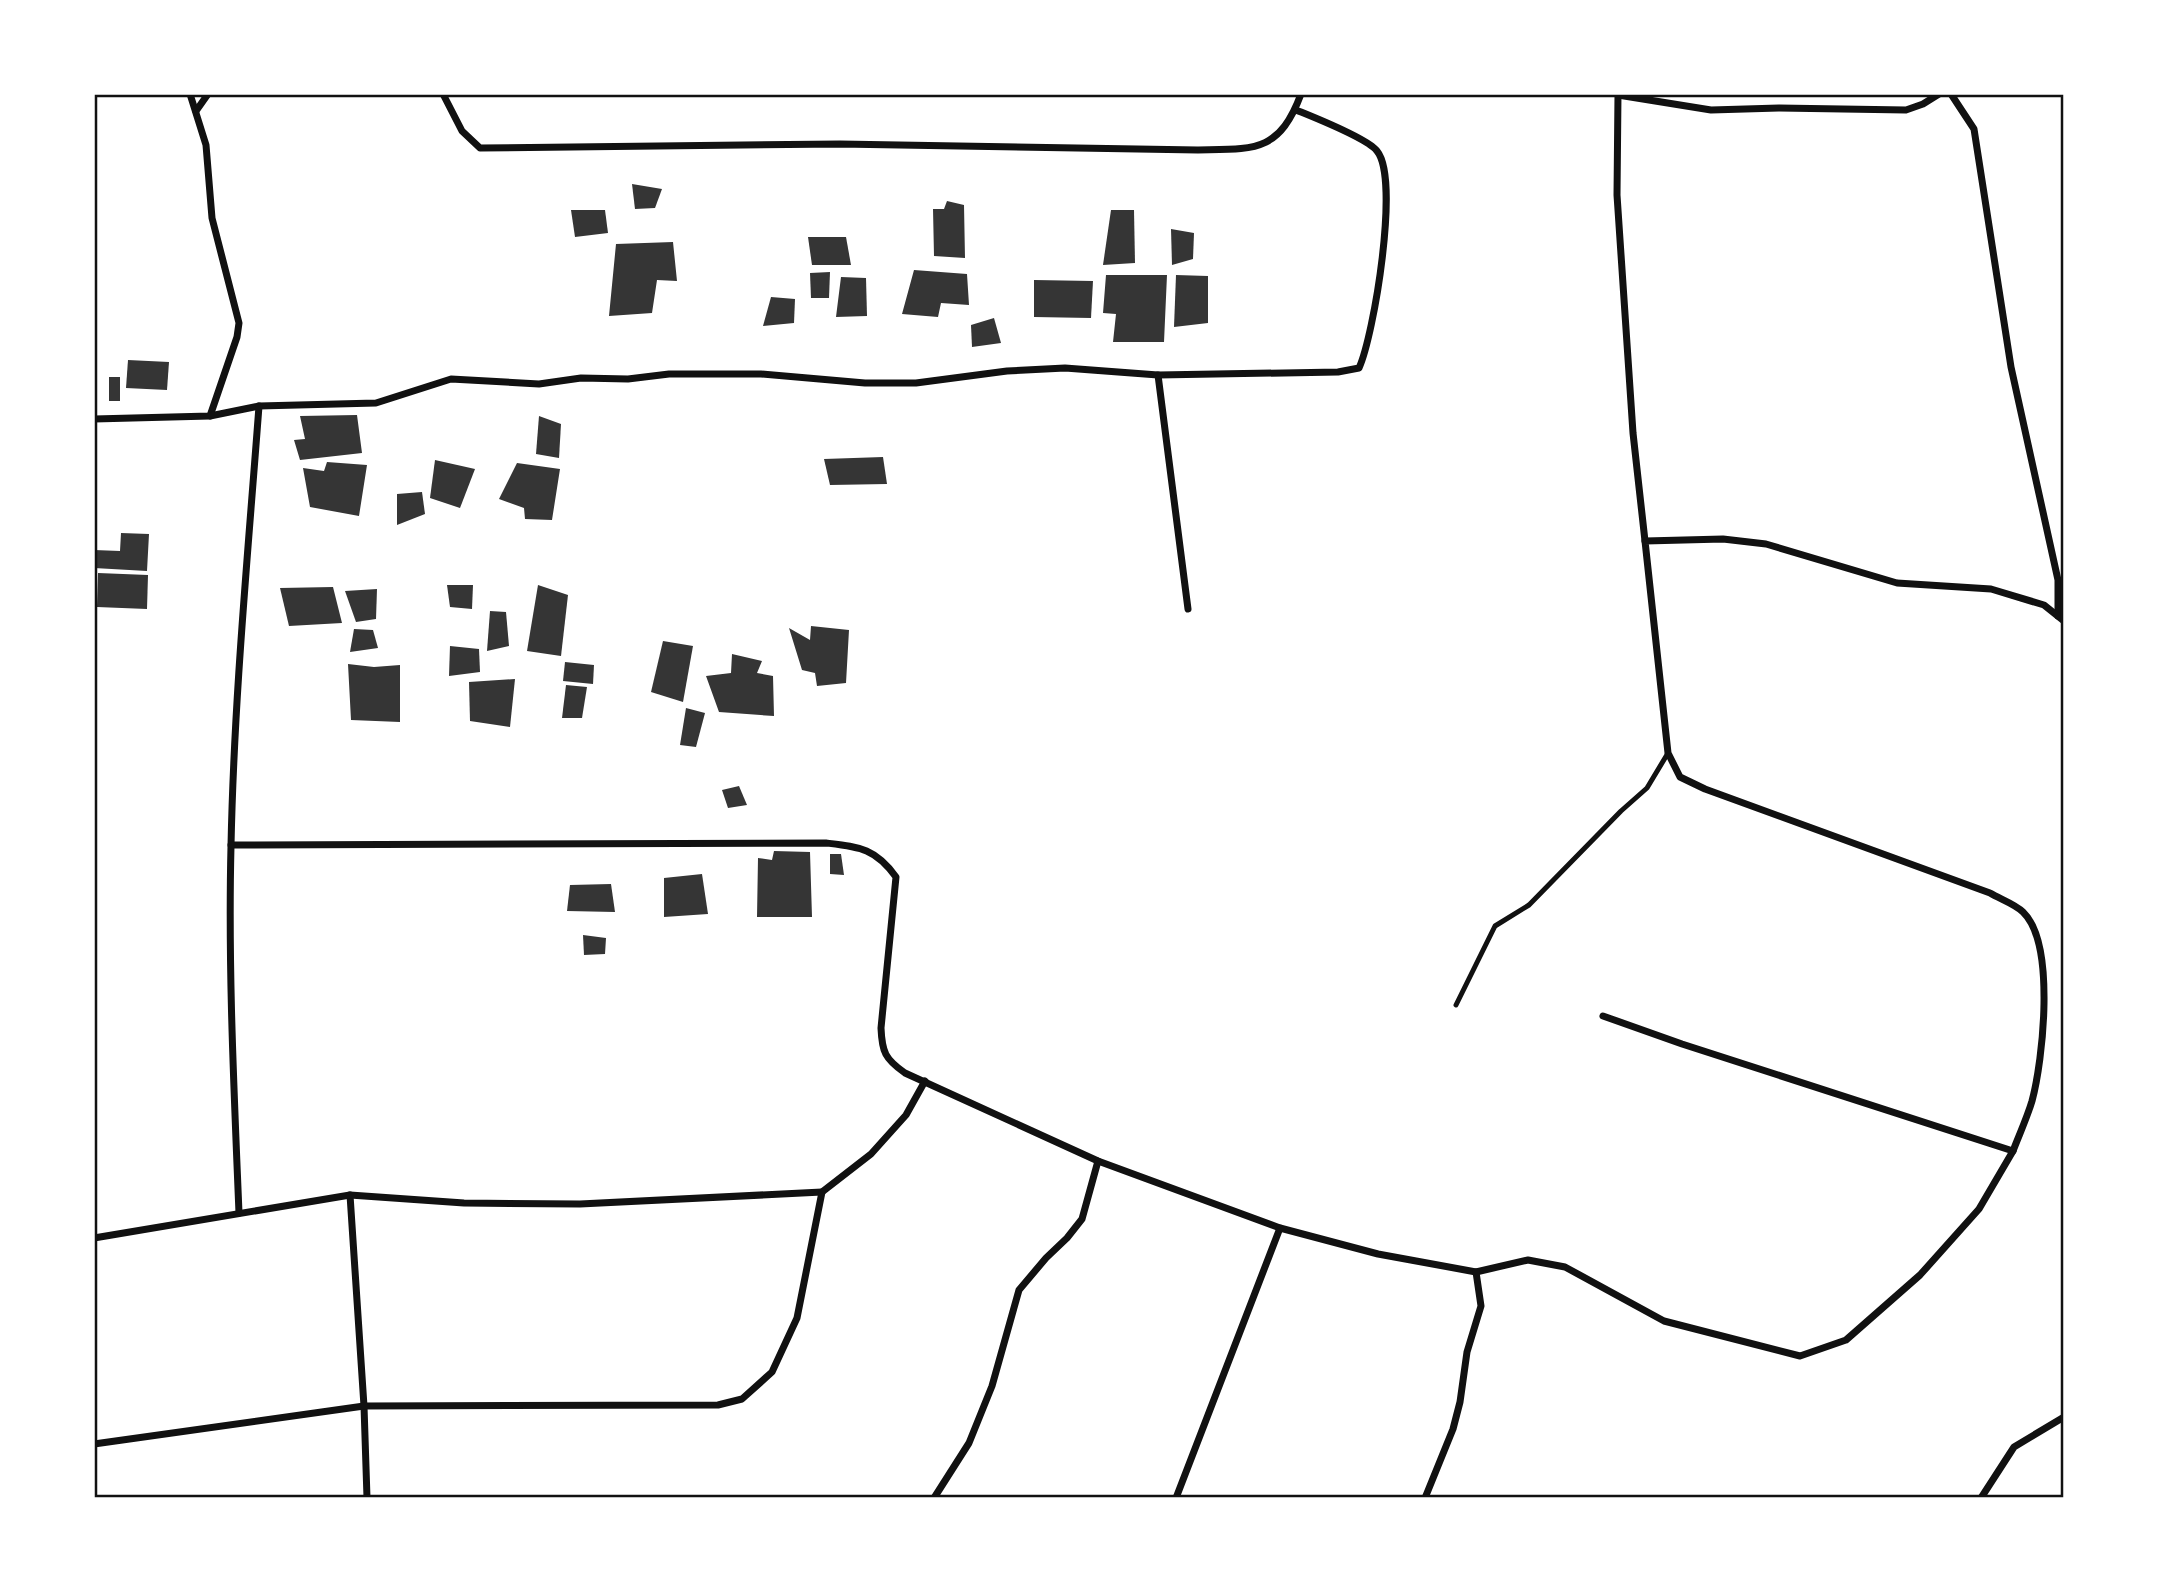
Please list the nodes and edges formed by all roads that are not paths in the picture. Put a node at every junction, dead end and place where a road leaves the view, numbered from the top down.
1 (190, 94) edge
2 (208, 94) edge
3 (443, 94) edge
4 (1301, 94) edge
5 (1939, 94) edge
6 (1951, 94) edge
7 (1618, 95) edge
8 (1296, 110) junction
9 (196, 111) junction
10 (1158, 375) junction
11 (259, 406) junction
12 (210, 416) junction
13 (94, 419) edge
14 (1645, 541) junction
15 (1188, 609) dead end
16 (2061, 618) edge
17 (1668, 753) junction
18 (231, 845) junction
19 (1456, 1005) dead end
20 (1603, 1016) dead end
21 (925, 1082) junction
22 (2013, 1151) junction
23 (1098, 1161) junction
24 (822, 1192) junction
25 (350, 1195) junction
26 (239, 1213) junction
27 (1280, 1228) junction
28 (94, 1238) edge
29 (1476, 1272) junction
30 (364, 1406) junction
31 (2063, 1417) edge
32 (94, 1444) edge
33 (367, 1497) edge
34 (934, 1497) edge
35 (1176, 1497) edge
36 (1425, 1497) edge
37 (1981, 1497) edge

1 - 9 street
2 - 9 street
3 - 8 street
4 - 8 street
5 - 7 street
6 - 16 street
7 - 14 street
8 - 10 street
9 - 12 street
10 - 11 street
10 - 15 street
11 - 12 street
11 - 18 street
12 - 13 street
14 - 16 street
14 - 17 street
17 - 19 lane
17 - 22 street
18 - 21 street
18 - 26 street
20 - 22 street
21 - 23 street
21 - 24 street
22 - 29 street
23 - 27 street
23 - 34 street
24 - 25 street
24 - 30 street
25 - 26 street
25 - 30 street
26 - 28 street
27 - 29 street
27 - 35 street
29 - 36 street
30 - 32 street
30 - 33 street
31 - 37 street

